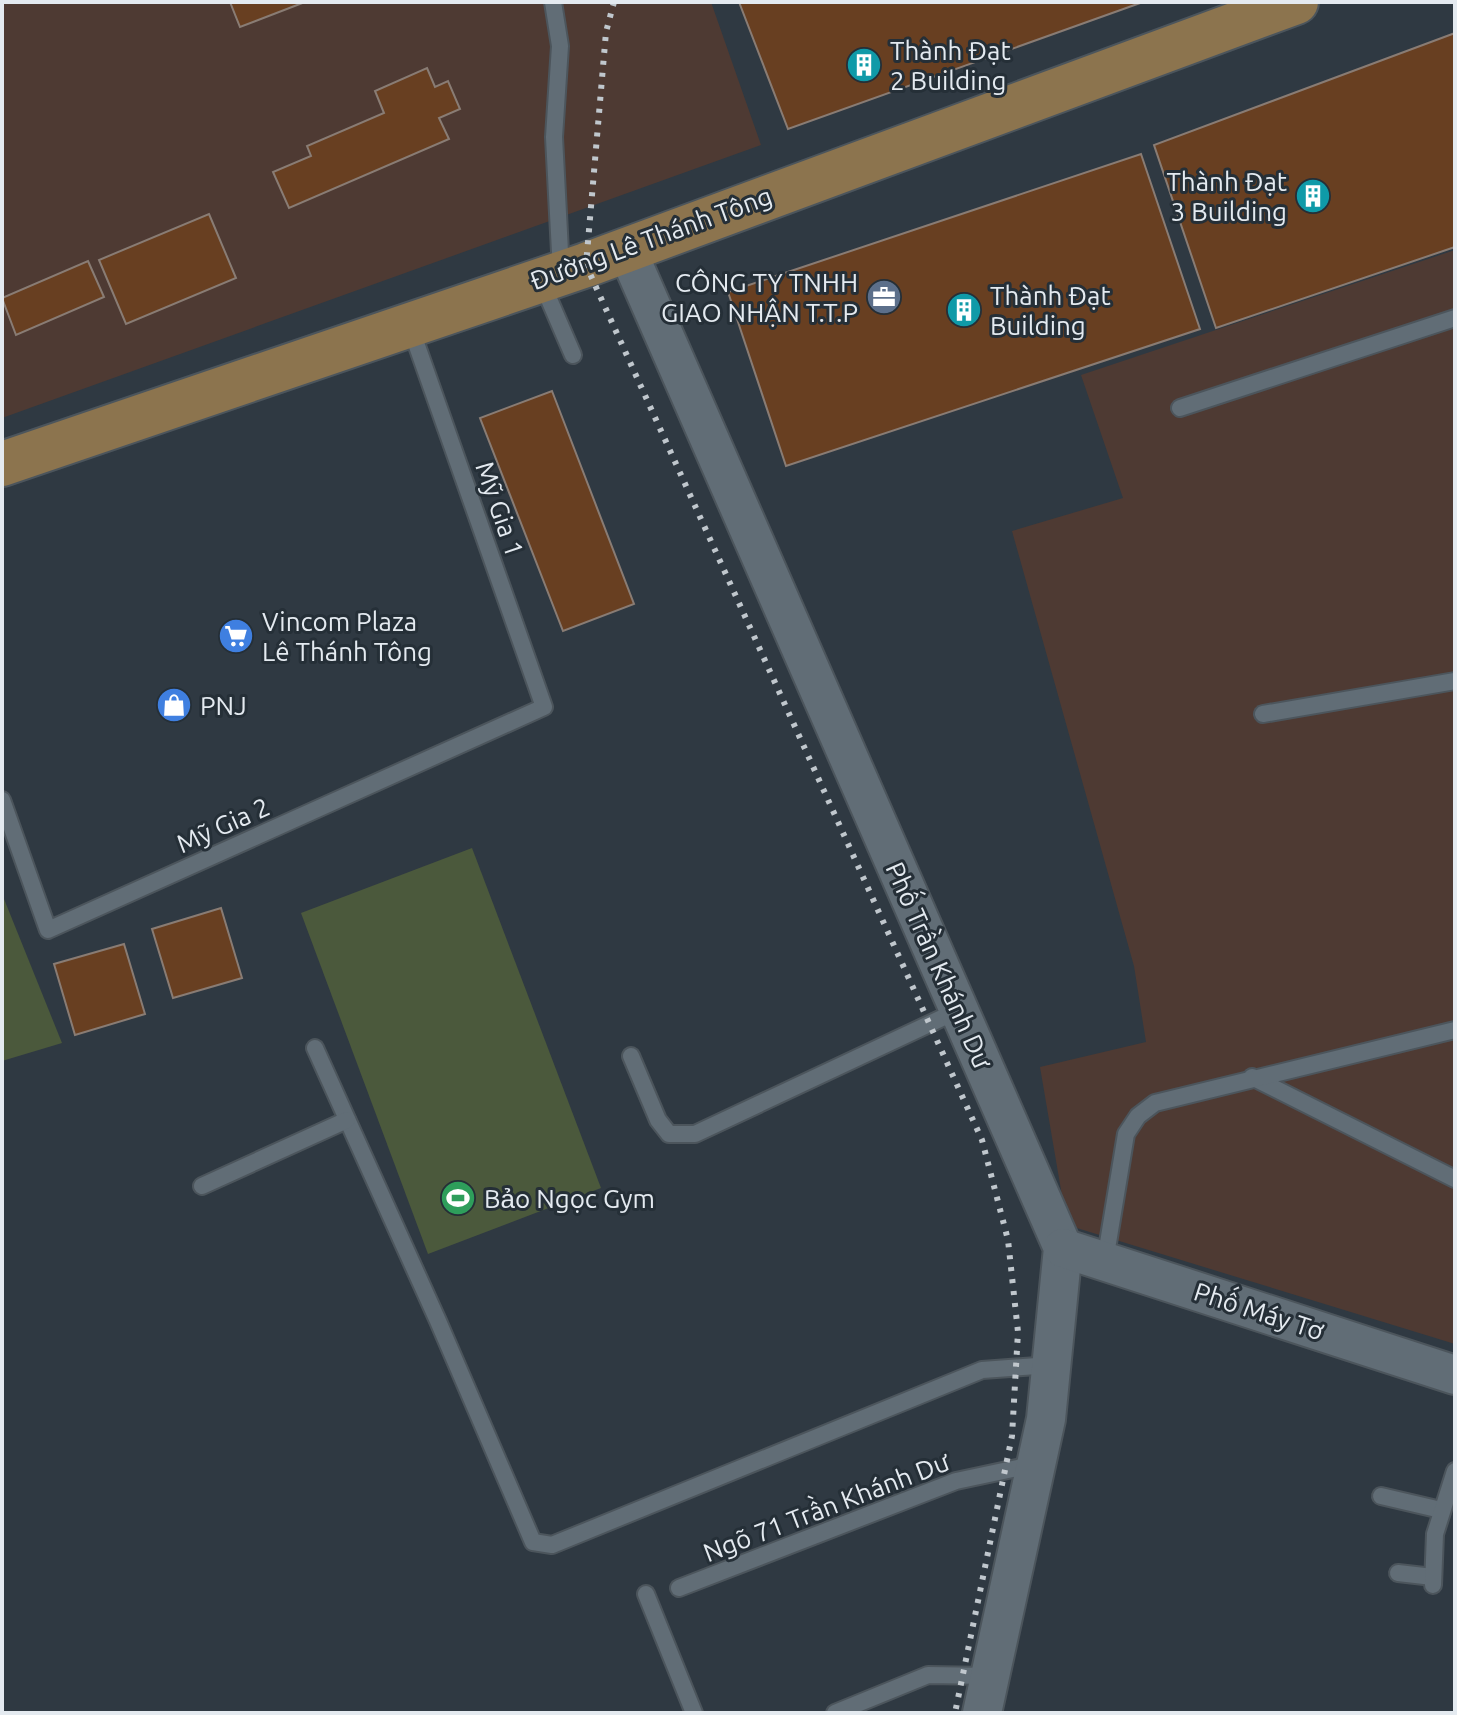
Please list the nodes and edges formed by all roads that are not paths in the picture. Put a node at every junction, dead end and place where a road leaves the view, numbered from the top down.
1 (553, 2) edge
2 (1296, 2) edge
3 (626, 248) junction
4 (551, 275) junction
5 (1455, 318) edge
6 (410, 326) junction
7 (573, 355) dead end
8 (1180, 408) dead end
9 (2, 464) edge
10 (1455, 681) edge
11 (544, 707) joint
12 (1263, 714) dead end
13 (2, 800) edge
14 (959, 1010) junction
15 (1455, 1030) edge
16 (315, 1048) dead end
17 (631, 1056) dead end
18 (1252, 1077) junction
19 (347, 1120) junction
20 (1455, 1179) edge
21 (202, 1186) dead end
22 (1063, 1248) junction
23 (1105, 1261) junction
24 (1051, 1365) junction
25 (1455, 1375) edge
26 (1037, 1464) junction
27 (1455, 1471) edge
28 (1381, 1496) dead end
29 (1441, 1510) junction
30 (1398, 1573) dead end
31 (679, 1588) dead end
32 (646, 1594) dead end
33 (990, 1676) junction
34 (694, 1713) edge
35 (835, 1713) edge
36 (982, 1713) edge

1 - 4 lane
2 - 3 main road, Đường Lê Thánh Tông
3 - 4 main road, Đường Lê Thánh Tông
3 - 14 street, Phố Trần Khánh Dư
4 - 6 main road, Đường Lê Thánh Tông
4 - 7 lane
5 - 8 lane
6 - 9 main road, Đường Lê Thánh Tông
6 - 11 lane, Mỹ Gia 1
10 - 12 lane
11 - 13 lane, Mỹ Gia 2
14 - 17 lane
14 - 22 street, Phố Trần Khánh Dư
15 - 18 lane
16 - 19 lane
18 - 20 lane
18 - 23 lane
19 - 21 lane
19 - 24 lane
22 - 23 street, Phố Máy Tơ
22 - 24 street, Phố Trần Khánh Dư
23 - 25 street, Phố Máy Tơ
24 - 26 street, Phố Trần Khánh Dư
26 - 31 lane, Ngõ 71 Trần Khánh Dư
26 - 33 street, Phố Trần Khánh Dư
27 - 29 lane
28 - 29 lane
29 - 30 lane
32 - 34 lane
33 - 35 lane
33 - 36 street, Phố Trần Khánh Dư

